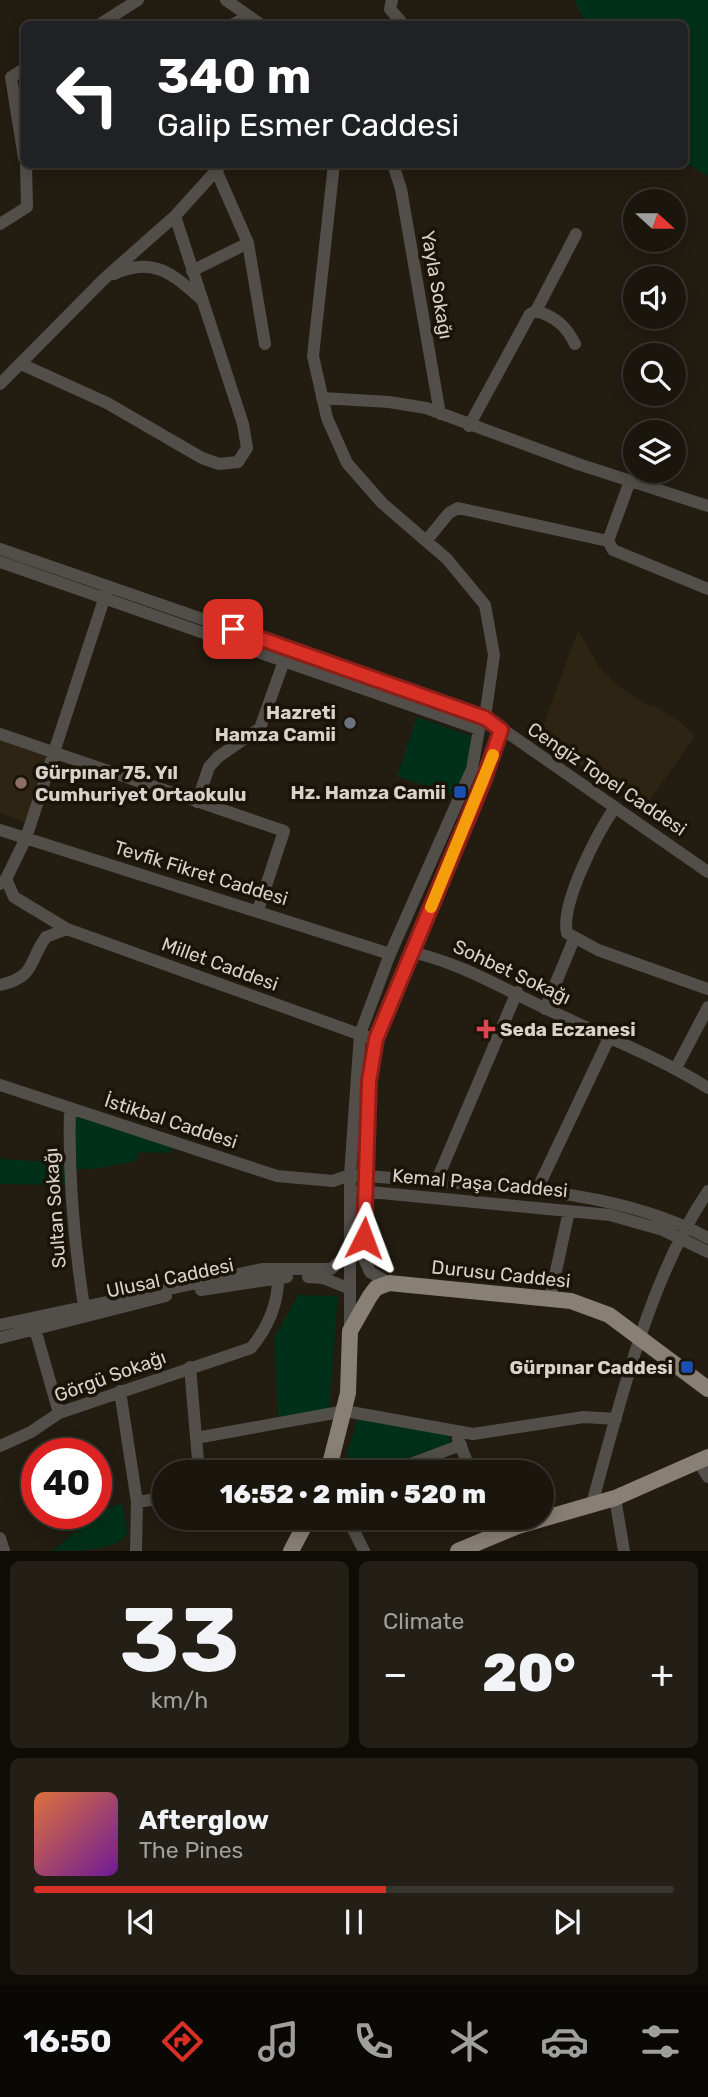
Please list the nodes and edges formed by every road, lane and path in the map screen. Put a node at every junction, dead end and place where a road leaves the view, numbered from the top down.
1 (138, 0) edge
2 (226, 0) edge
3 (392, 0) edge
4 (247, 17) junction
5 (105, 21) edge
6 (239, 21) edge
7 (254, 21) edge
8 (400, 21) edge
9 (6, 79) edge
10 (21, 131) edge
11 (26, 168) edge
12 (218, 168) edge
13 (219, 168) edge
14 (334, 168) edge
15 (394, 168) edge
16 (176, 216) junction
17 (0, 224) edge
18 (576, 234) dead end
19 (248, 243) junction
20 (192, 271) junction
21 (105, 278) junction
22 (200, 298) junction
23 (536, 311) junction
24 (265, 344) dead end
25 (575, 344) dead end
26 (21, 364) junction
27 (0, 384) edge
28 (323, 398) junction
29 (439, 414) junction
30 (469, 426) junction
31 (623, 478) edge
32 (630, 483) edge
33 (637, 483) edge
34 (708, 506) edge
35 (426, 541) junction
36 (608, 541) junction
37 (0, 549) edge
38 (0, 562) edge
39 (708, 589) edge
40 (106, 592) junction
41 (284, 661) junction
42 (482, 723) junction
43 (501, 730) junction
44 (0, 734) edge
45 (52, 754) junction
46 (197, 802) junction
47 (615, 807) junction
48 (0, 830) edge
49 (26, 838) junction
50 (708, 872) edge
51 (2, 884) edge
52 (29, 909) junction
53 (258, 910) junction
54 (67, 929) junction
55 (575, 939) junction
56 (40, 946) junction
57 (411, 952) junction
58 (390, 954) junction
59 (0, 985) edge
60 (708, 989) edge
61 (517, 992) junction
62 (708, 1007) edge
63 (545, 1009) junction
64 (360, 1034) junction
65 (609, 1038) junction
66 (376, 1039) junction
67 (676, 1068) junction
68 (0, 1085) edge
69 (708, 1088) edge
70 (70, 1108) junction
71 (350, 1175) junction
72 (368, 1176) junction
73 (333, 1181) junction
74 (436, 1182) junction
75 (349, 1191) junction
76 (367, 1191) junction
77 (708, 1191) edge
78 (536, 1192) junction
79 (569, 1210) junction
80 (685, 1225) junction
81 (678, 1237) junction
82 (708, 1238) edge
83 (708, 1252) edge
84 (349, 1253) junction
85 (278, 1273) junction
86 (389, 1283) junction
87 (348, 1288) junction
88 (550, 1299) junction
89 (85, 1310) junction
90 (28, 1317) junction
91 (0, 1325) edge
92 (34, 1329) junction
93 (350, 1331) junction
94 (0, 1338) edge
95 (642, 1338) junction
96 (193, 1366) junction
97 (708, 1389) edge
98 (120, 1391) junction
99 (345, 1410) junction
100 (59, 1413) junction
101 (616, 1419) junction
102 (454, 1430) junction
103 (196, 1438) junction
104 (461, 1445) junction
105 (0, 1446) edge
106 (703, 1459) edge
107 (198, 1460) edge
108 (331, 1460) edge
109 (421, 1460) edge
110 (467, 1460) edge
111 (708, 1477) edge
112 (615, 1498) junction
113 (152, 1500) edge
114 (137, 1502) junction
115 (592, 1504) junction
116 (302, 1530) edge
117 (353, 1530) edge
118 (493, 1530) edge
119 (495, 1534) junction
120 (0, 1538) edge
121 (4, 1551) edge
122 (136, 1551) edge
123 (291, 1551) edge
124 (364, 1551) edge
125 (458, 1551) edge
126 (624, 1551) edge

1 - 5 street
2 - 4 street
3 - 8 street
4 - 6 street
4 - 7 street
9 - 10 street
11 - 17 street
12 - 16 street
13 - 19 street
14 - 28 street
15 - 29 street, Yayla Sokağı
16 - 20 street
16 - 21 street
18 - 23 street
19 - 20 street
19 - 24 street
20 - 22 street
21 - 22 street
21 - 26 street
22 - 26 street
23 - 25 street
23 - 30 street
26 - 27 street
28 - 29 street
28 - 35 street
29 - 30 street
30 - 31 street
32 - 36 street
33 - 34 street
35 - 36 street
35 - 42 street
36 - 39 street
37 - 40 street
38 - 40 street
40 - 41 street
40 - 42 street
40 - 45 street
41 - 42 street
41 - 46 street
42 - 43 street, Cengiz Topel Caddesi
42 - 58 street
43 - 47 street, Cengiz Topel Caddesi
43 - 57 street
44 - 45 street
45 - 46 street
45 - 49 street
46 - 53 street
47 - 50 street, Cengiz Topel Caddesi
47 - 55 street
48 - 49 street, Tevfik Fikret Caddesi
49 - 51 street
49 - 53 street, Tevfik Fikret Caddesi
51 - 52 street, Millet Caddesi
52 - 54 street, Millet Caddesi
52 - 56 street
53 - 58 street, Tevfik Fikret Caddesi
54 - 56 street
54 - 64 street, Millet Caddesi
55 - 60 street
55 - 63 street
56 - 59 street
57 - 61 street, Sohbet Sokağı
57 - 66 street
58 - 64 street
61 - 63 street, Sohbet Sokağı
61 - 74 street
62 - 67 street
63 - 65 street, Sohbet Sokağı
64 - 66 street, Millet Caddesi
64 - 71 street
65 - 67 street, Sohbet Sokağı
65 - 78 street
66 - 72 street
67 - 69 street, Sohbet Sokağı
68 - 70 street, İstikbal Caddesi
70 - 73 street, İstikbal Caddesi
70 - 89 street, Sultan Sokağı
71 - 72 street, Kemal Paşa Caddesi
71 - 73 street, Kemal Paşa Caddesi
71 - 75 street
72 - 74 street, Kemal Paşa Caddesi
72 - 76 street
73 - 75 street
74 - 78 street, Kemal Paşa Caddesi
75 - 76 street, Kemal Paşa Caddesi
75 - 84 street
76 - 79 street, Kemal Paşa Caddesi
76 - 86 street
77 - 80 street
78 - 80 street, Kemal Paşa Caddesi
79 - 81 street, Kemal Paşa Caddesi
79 - 88 street
80 - 81 street
80 - 82 street, Kemal Paşa Caddesi
81 - 83 street, Kemal Paşa Caddesi
81 - 95 street
84 - 85 street
84 - 87 street
85 - 87 street
85 - 89 street
85 - 96 street, Görgü Sokağı
86 - 88 main road, Durusu Caddesi
86 - 93 main road
87 - 93 street
88 - 95 main road, Durusu Caddesi
89 - 90 street
89 - 92 street, Ulusal Caddesi
90 - 91 street
90 - 92 street
92 - 94 street, Ulusal Caddesi
92 - 100 street
93 - 99 main road
95 - 97 main road, Durusu Caddesi
95 - 101 street
96 - 98 street, Görgü Sokağı
96 - 103 street
98 - 100 street, Görgü Sokağı
98 - 114 street
99 - 102 street
99 - 103 street
99 - 108 main road
100 - 105 street, Görgü Sokağı
101 - 102 street
101 - 115 street
102 - 104 street
103 - 107 street
104 - 109 street
104 - 110 street
106 - 111 street
106 - 112 main road
112 - 115 main road
112 - 126 street
113 - 114 street
114 - 122 street
115 - 119 main road
116 - 123 main road
117 - 124 street
118 - 119 street
119 - 125 main road
120 - 121 street

